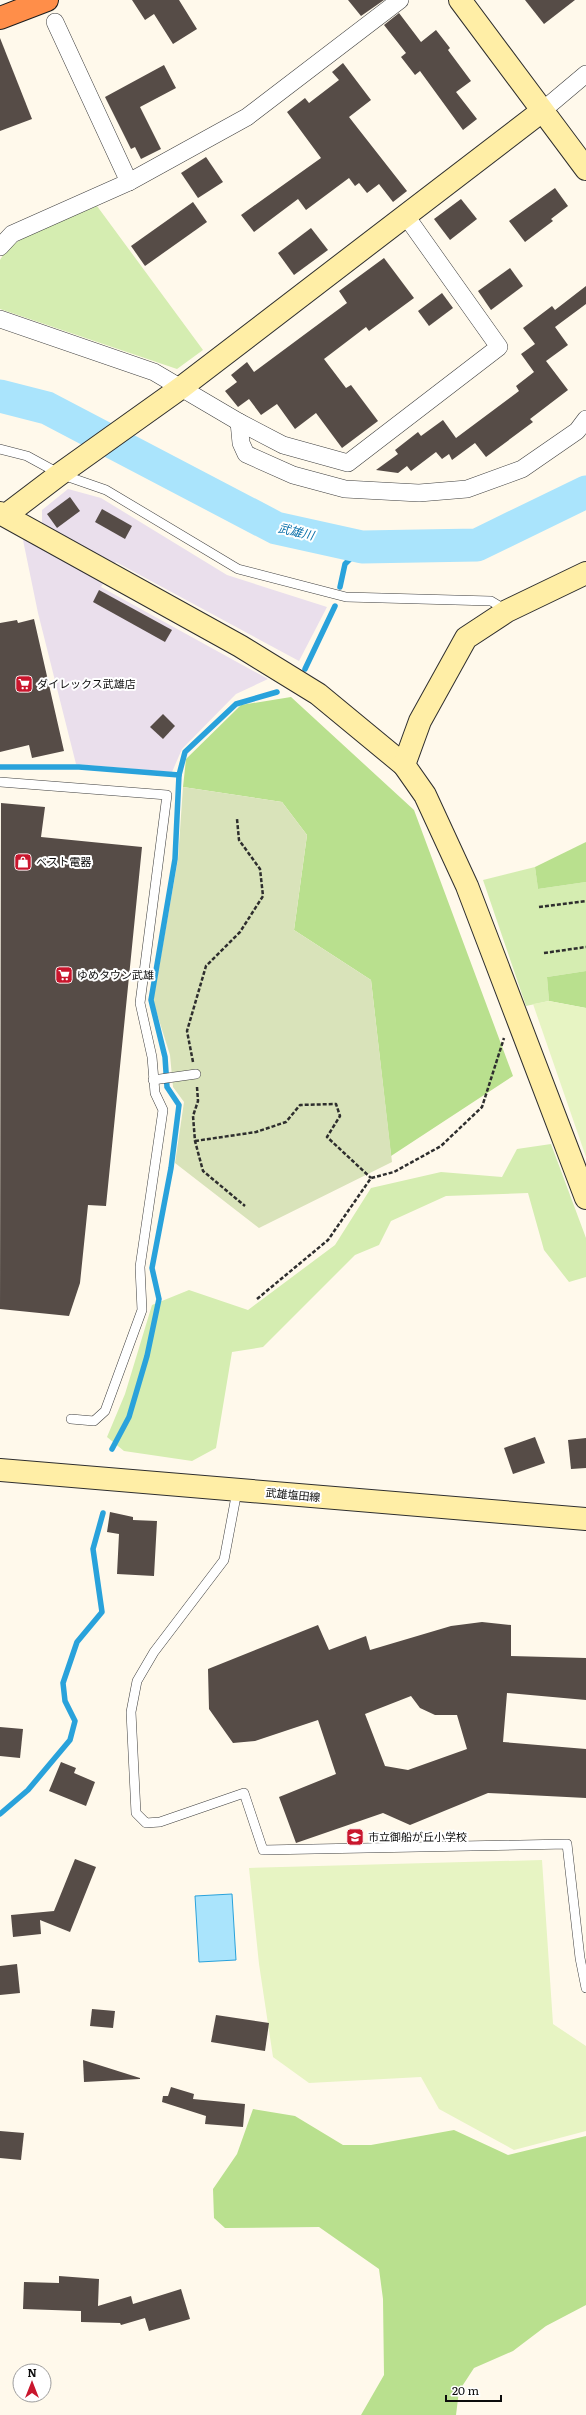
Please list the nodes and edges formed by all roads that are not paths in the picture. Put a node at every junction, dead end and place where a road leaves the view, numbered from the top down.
1 (47, 0) edge
2 (400, 0) edge
3 (460, 0) edge
4 (0, 18) edge
5 (55, 22) dead end
6 (586, 74) edge
7 (542, 110) junction
8 (586, 169) edge
9 (129, 182) junction
10 (406, 216) junction
11 (0, 247) edge
12 (0, 319) edge
13 (174, 392) junction
14 (586, 419) edge
15 (239, 422) junction
16 (0, 449) edge
17 (60, 474) junction
18 (3, 514) edge
19 (586, 573) edge
20 (507, 611) junction
21 (404, 765) junction
22 (0, 782) edge
23 (196, 1074) road end
24 (153, 1080) junction
25 (586, 1198) edge
26 (71, 1419) dead end
27 (0, 1470) edge
28 (237, 1491) junction
29 (586, 1519) edge
30 (586, 1988) edge

1 - 4 highway
2 - 9 street
3 - 7 street
5 - 9 street
6 - 7 street
7 - 8 street
7 - 10 street
9 - 11 street
10 - 13 street
10 - 15 street
12 - 13 street
13 - 15 street
13 - 17 street
14 - 15 street
16 - 17 lane
17 - 18 street
17 - 20 lane
18 - 21 street
19 - 20 street
20 - 21 street
21 - 25 street
22 - 24 lane
23 - 24 lane
24 - 26 lane
27 - 28 street, 武雄塩田線
28 - 29 street, 武雄塩田線
28 - 30 lane

